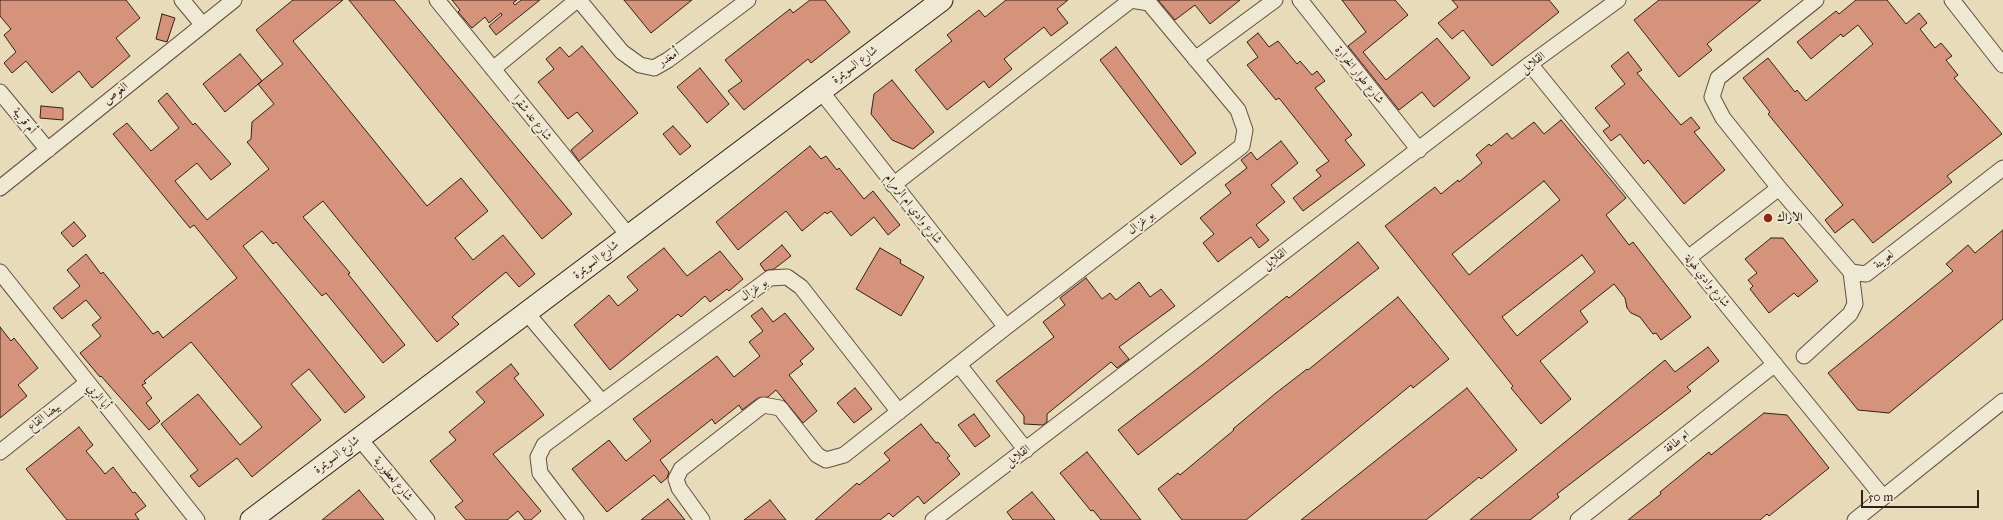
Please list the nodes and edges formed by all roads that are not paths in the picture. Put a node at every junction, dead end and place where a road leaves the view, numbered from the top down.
1 (182, 0) edge
2 (234, 0) edge
3 (437, 0) edge
4 (578, 0) edge
5 (748, 0) edge
6 (942, 0) edge
7 (1275, 0) edge
8 (1300, 0) edge
9 (1618, 0) edge
10 (1816, 0) edge
11 (1952, 0) edge
12 (202, 24) junction
13 (1195, 58) junction
14 (1530, 64) junction
15 (2003, 65) edge
16 (493, 69) junction
17 (820, 90) junction
18 (0, 92) edge
19 (48, 150) junction
20 (1419, 150) junction
21 (2003, 168) edge
22 (893, 185) junction
23 (0, 188) edge
24 (1779, 188) junction
25 (628, 235) junction
26 (1688, 258) junction
27 (0, 272) edge
28 (1851, 272) junction
29 (526, 312) junction
30 (1006, 327) junction
31 (1804, 356) dead end
32 (1775, 364) junction
33 (959, 365) junction
34 (87, 383) junction
35 (2003, 401) edge
36 (602, 402) junction
37 (899, 412) junction
38 (359, 438) junction
39 (1026, 450) junction
40 (0, 452) edge
41 (1883, 497) junction
42 (952, 515) edge
43 (197, 520) edge
44 (250, 520) edge
45 (427, 520) edge
46 (576, 520) edge
47 (702, 520) edge
48 (933, 520) edge
49 (1578, 520) edge
50 (1855, 520) edge

1 - 12 street
2 - 12 street, الغوص
3 - 16 street, شارع عد شقرا
4 - 5 street, أمغدر
4 - 16 street, أمغدر
6 - 17 street, شارع السويمرة
7 - 13 street
8 - 20 street, شارع طوار الخرارة
9 - 14 street, القلايل
10 - 24 street
11 - 15 street
12 - 19 street, الغوص
13 - 22 street, بو غزال
13 - 30 street, بو غزال
14 - 20 street, القلايل
14 - 26 street, شارع وادي لهولة
16 - 25 street, شارع عد شقرا
17 - 22 street, شارع وادي ام الرمرام
17 - 25 street, شارع السويمرة
18 - 19 street, أم قريبة
19 - 23 street, الغوص
20 - 39 street, القلايل
21 - 28 street, لعوينة
22 - 30 street, شارع وادي ام الرمرام
24 - 26 street
24 - 28 street
25 - 29 street, شارع السويمرة
26 - 32 street, شارع وادي لهولة
27 - 34 street, أبا الربي
28 - 31 street
29 - 36 street
29 - 38 street, شارع السويمرة
30 - 33 street, بو غزال
32 - 41 street, شارع وادي لهولة
32 - 49 street, ام طاقة
33 - 37 street, بو غزال
33 - 39 street
34 - 40 street, بيضا القاع
34 - 43 street, أبا الربي
35 - 41 street
36 - 37 street, بو غزال
36 - 46 street, بو غزال
37 - 47 street, بو غزال
38 - 44 street, شارع السويمرة
38 - 45 street, شارع لعطورية
39 - 42 street, القلايل
41 - 50 street
42 - 48 street, القلايل

